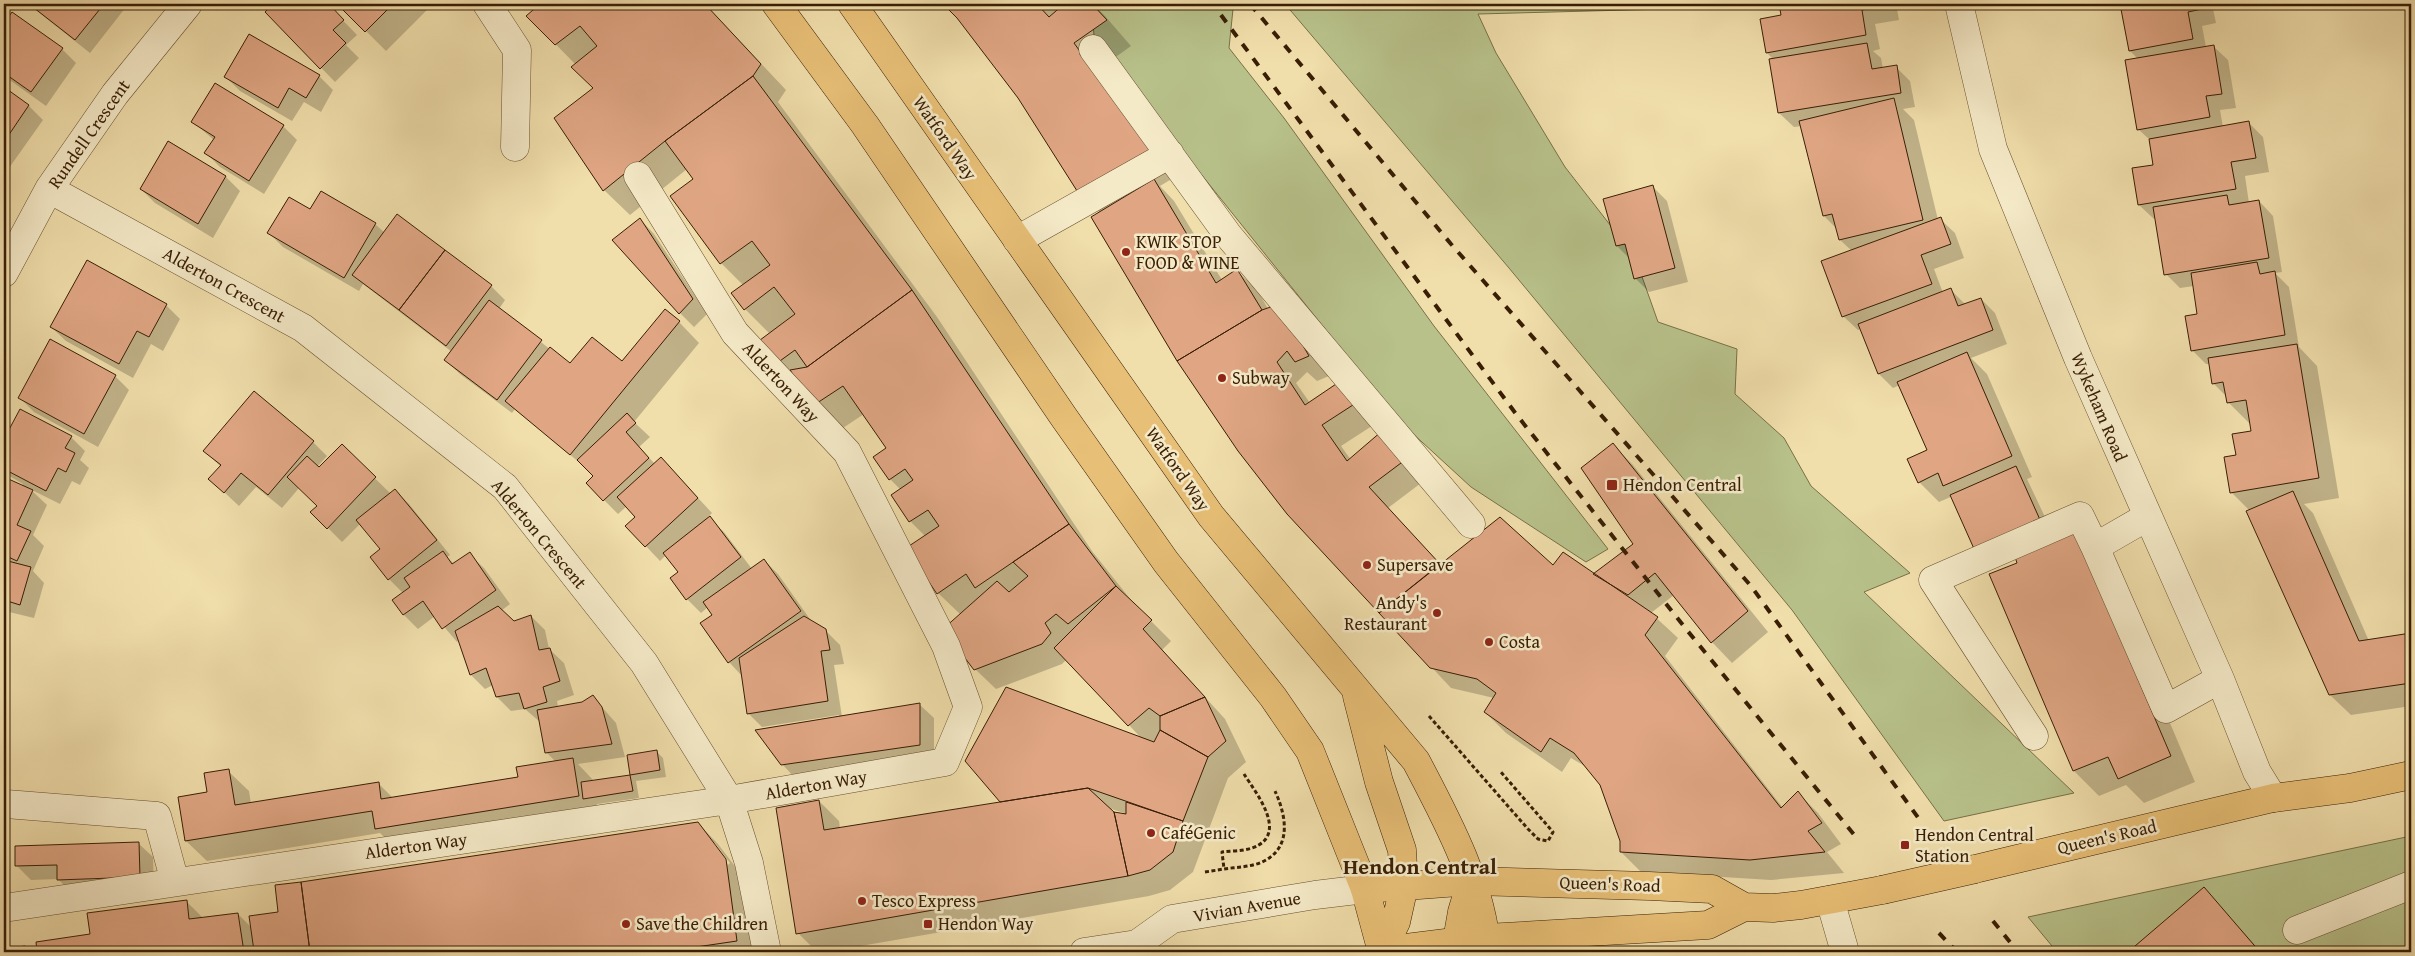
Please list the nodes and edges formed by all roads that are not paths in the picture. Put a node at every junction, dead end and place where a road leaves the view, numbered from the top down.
1 (188, 4) edge
2 (487, 4) edge
3 (776, 4) edge
4 (852, 4) edge
5 (1959, 4) edge
6 (1093, 49) dead end
7 (515, 147) dead end
8 (1170, 154) junction
9 (638, 176) dead end
10 (49, 189) junction
11 (1017, 240) junction
12 (4, 273) edge
13 (2147, 517) junction
14 (1471, 524) dead end
15 (2095, 547) junction
16 (2220, 680) junction
17 (1356, 689) junction
18 (2034, 736) dead end
19 (2411, 775) edge
20 (2274, 798) junction
21 (729, 800) junction
22 (6, 804) dead end
23 (1472, 881) junction
24 (175, 882) junction
25 (2411, 885) edge
26 (1404, 886) junction
27 (1365, 889) junction
28 (1830, 900) junction
29 (1744, 907) junction
30 (4, 908) edge
31 (2297, 930) dead end
32 (1486, 945) edge
33 (1456, 947) edge
34 (1145, 948) edge
35 (767, 952) edge
36 (1084, 952) edge
37 (1378, 952) edge
38 (1845, 952) edge

1 - 10 street, Rundell Crescent
2 - 7 street
3 - 27 main road
4 - 11 main road, Watford Way
5 - 13 street, Wykeham Road
6 - 8 street
8 - 11 street
8 - 14 street
9 - 21 street, Alderton Way
10 - 12 street, Rundell Crescent
10 - 21 street, Alderton Crescent
11 - 17 main road, Watford Way
13 - 15 street
13 - 16 street, Wykeham Road
15 - 16 street
15 - 18 street
16 - 20 street, Wykeham Road
17 - 23 main road, Watford Way
17 - 26 main road
19 - 20 main road, Queen's Road
20 - 28 main road, Queen's Road, bridge
21 - 24 street, Alderton Way
21 - 35 street, Alderton Crescent
22 - 24 street
23 - 26 main road, Queen's Road
23 - 29 main road, Queen's Road
23 - 32 main road, Watford Way
23 - 33 main road
24 - 30 street, Alderton Way
25 - 31 street
26 - 27 main road, Queen's Road
26 - 37 main road
27 - 34 street, Vivian Avenue
27 - 37 main road
28 - 29 main road, Queen's Road
28 - 38 street
29 - 32 main road, Queen's Road
32 - 33 main road, Queen's Road
33 - 37 main road, Queen's Road
34 - 36 street, Vivian Avenue

